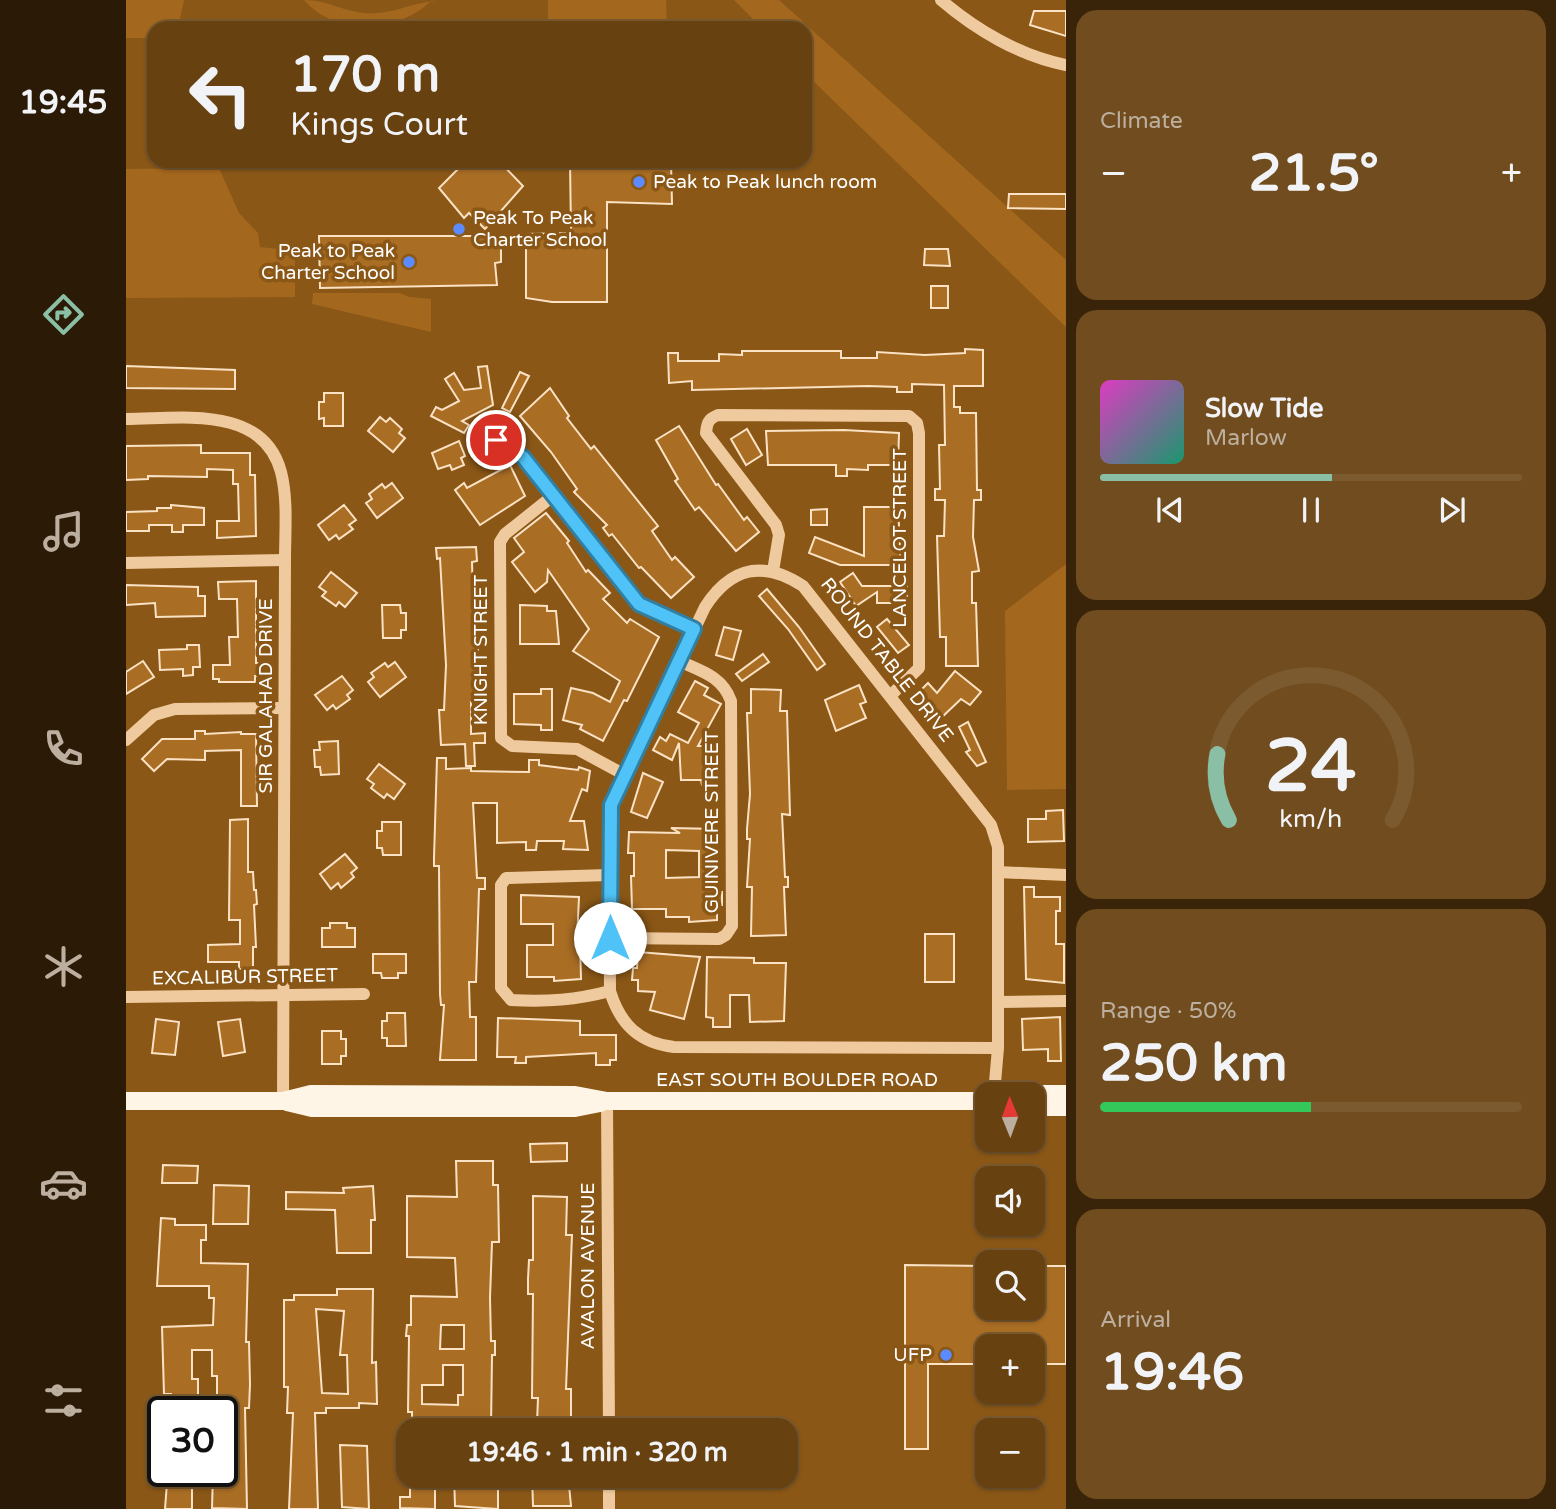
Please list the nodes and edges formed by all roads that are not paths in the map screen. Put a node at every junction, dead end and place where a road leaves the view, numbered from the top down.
1 (941, 0) edge
2 (1066, 65) edge
3 (126, 419) edge
4 (496, 440) dead end
5 (554, 495) junction
6 (285, 559) junction
7 (126, 563) edge
8 (773, 571) junction
9 (694, 629) junction
10 (679, 662) junction
11 (890, 696) junction
12 (284, 708) junction
13 (126, 740) edge
14 (625, 775) junction
15 (998, 872) junction
16 (609, 874) junction
17 (1066, 875) edge
18 (610, 938) junction
19 (610, 991) junction
20 (364, 994) dead end
21 (283, 995) junction
22 (126, 997) edge
23 (1066, 1001) edge
24 (998, 1002) junction
25 (998, 1048) junction
26 (995, 1082) edge
27 (1045, 1094) edge
28 (1066, 1094) edge
29 (126, 1101) edge
30 (283, 1101) junction
31 (607, 1101) junction
32 (975, 1101) edge
33 (1045, 1107) edge
34 (1066, 1107) edge
35 (609, 1418) edge
36 (609, 1488) edge
37 (609, 1509) edge

1 - 2 street
3 - 6 street, SIR GALAHAD DRIVE
4 - 5 street
5 - 9 street
5 - 14 street, KNIGHT STREET
6 - 7 street
6 - 12 street, SIR GALAHAD DRIVE
8 - 9 street
8 - 11 street, ROUND TABLE DRIVE
8 - 11 street, LANCELOT STREET
9 - 10 street
10 - 14 street
10 - 18 street, GUINIVERE STREET
11 - 15 street, ROUND TABLE DRIVE
12 - 13 street
12 - 21 street, SIR GALAHAD DRIVE
14 - 16 street
15 - 17 street
15 - 24 street, ROUND TABLE DRIVE
16 - 18 street
16 - 19 street
18 - 19 street
19 - 25 street
20 - 21 street, EXCALIBUR STREET
21 - 22 street, EXCALIBUR STREET
21 - 30 street, SIR GALAHAD DRIVE
23 - 24 street
24 - 25 street, ROUND TABLE DRIVE
25 - 26 street, ROUND TABLE DRIVE
27 - 28 main road
29 - 30 main road, EAST SOUTH BOULDER ROAD
30 - 31 main road, EAST SOUTH BOULDER ROAD
31 - 32 main road, EAST SOUTH BOULDER ROAD
31 - 35 street, AVALON AVENUE
33 - 34 main road
36 - 37 street

